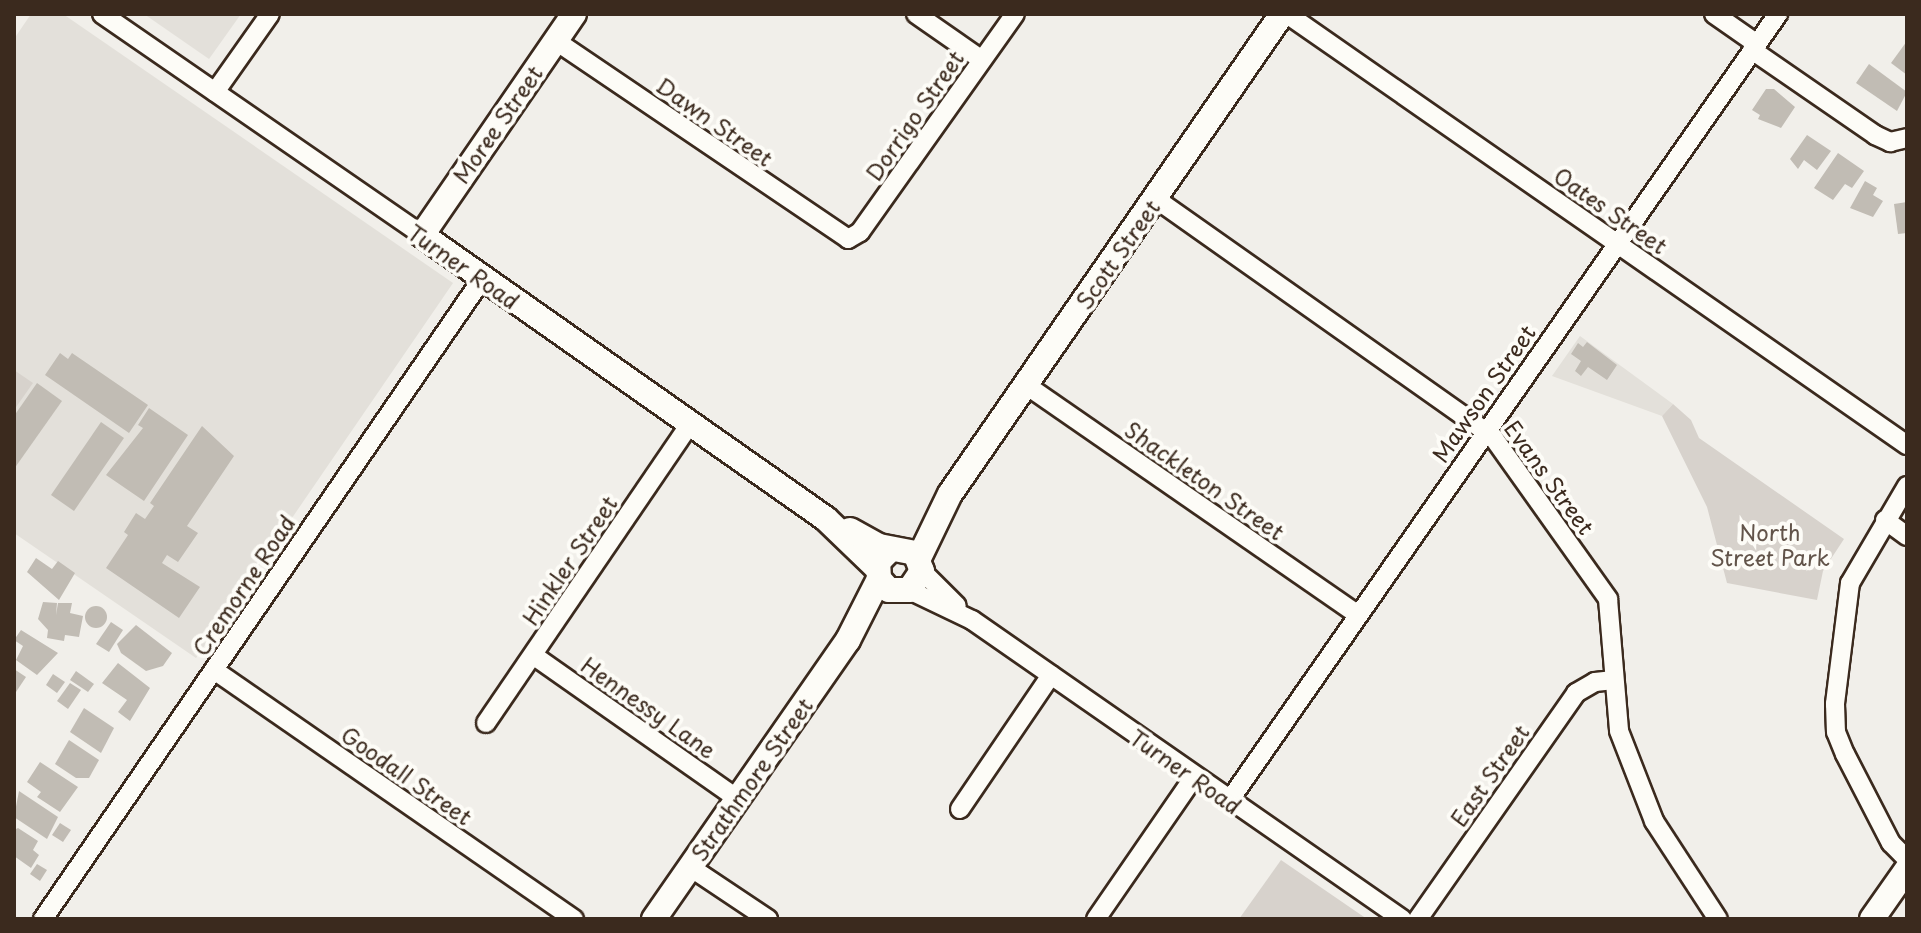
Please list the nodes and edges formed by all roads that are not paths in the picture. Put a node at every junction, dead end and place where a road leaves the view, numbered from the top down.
1 (102, 14) edge
2 (270, 14) edge
3 (574, 14) edge
4 (916, 14) edge
5 (1015, 14) edge
6 (1285, 14) edge
7 (1714, 14) edge
8 (1778, 14) edge
9 (556, 41) junction
10 (1754, 47) junction
11 (982, 60) junction
12 (215, 92) junction
13 (1901, 145) edge
14 (1156, 199) junction
15 (422, 235) junction
16 (848, 239) joint
17 (1617, 243) junction
18 (482, 279) junction
19 (1026, 385) junction
20 (690, 424) junction
21 (1486, 430) junction
22 (1907, 445) edge
23 (1907, 486) edge
24 (1885, 520) junction
25 (1907, 536) edge
26 (900, 569) junction
27 (1357, 614) junction
28 (533, 655) junction
29 (214, 670) junction
30 (1051, 675) junction
31 (1614, 680) junction
32 (486, 723) dead end
33 (1194, 777) junction
34 (738, 799) junction
35 (1229, 801) junction
36 (960, 809) dead end
37 (1907, 859) edge
38 (690, 867) junction
39 (1907, 869) edge
40 (43, 919) edge
41 (574, 919) edge
42 (654, 919) edge
43 (768, 919) edge
44 (1096, 919) edge
45 (1402, 919) edge
46 (1418, 919) edge
47 (1718, 919) edge
48 (1872, 919) edge

1 - 12 street, Turner Road
2 - 12 street
3 - 9 street, Moree Street
4 - 11 street
5 - 11 street, Dorrigo Street
6 - 14 street, Scott Street
6 - 17 street, Oates Street
7 - 10 street
8 - 10 street, Mawson Street
9 - 15 street, Moree Street
9 - 16 street, Dawn Street
10 - 13 street
10 - 17 street, Mawson Street
11 - 16 street, Dorrigo Street
12 - 15 street, Turner Road
14 - 19 street, Scott Street
14 - 21 street, Evans Street
15 - 18 street, Turner Road
17 - 21 street, Mawson Street
17 - 22 street, Oates Street
18 - 20 street, Turner Road
18 - 29 street, Cremorne Road
19 - 26 street, Scott Street
19 - 27 street, Shackleton Street
20 - 26 street, Turner Road
20 - 28 street, Hinkler Street
21 - 27 street, Mawson Street
21 - 31 street, Evans Street
23 - 24 street
24 - 25 street
24 - 37 street
26 - 30 street, Turner Road
26 - 34 street, Strathmore Street
27 - 35 street, Mawson Street
28 - 32 street, Hinkler Street
28 - 34 street, Hennessy Lane
29 - 40 street, Cremorne Road
29 - 41 street, Goodall Street
30 - 33 street, Turner Road
30 - 36 street
31 - 46 street, East Street
31 - 47 street, Evans Street
33 - 35 street, Turner Road
33 - 44 street
34 - 38 street, Strathmore Street
35 - 45 street, Turner Road
38 - 42 street, Strathmore Street
38 - 43 street
39 - 48 street

